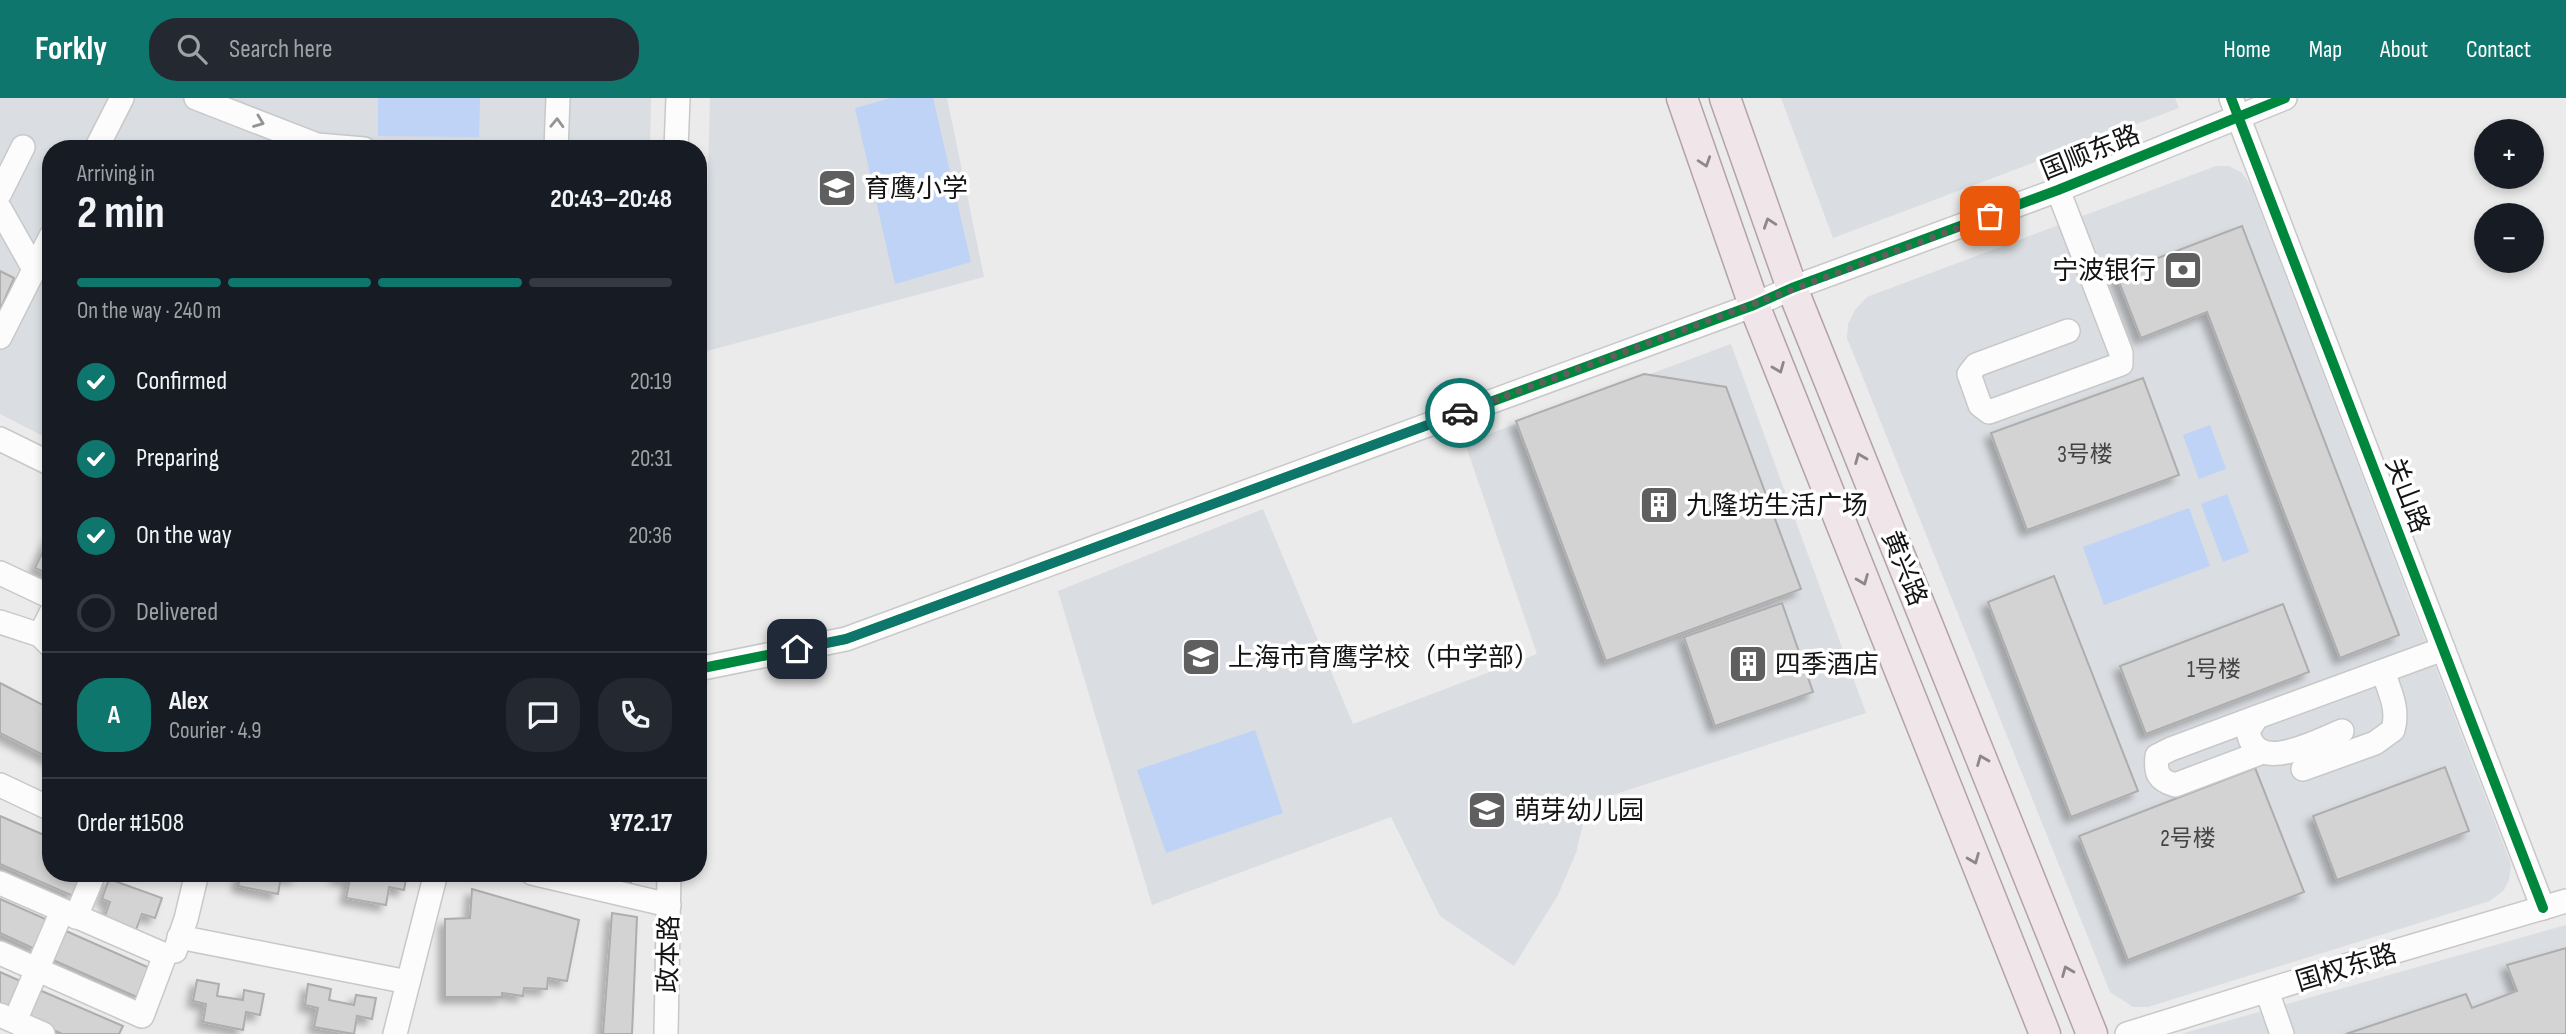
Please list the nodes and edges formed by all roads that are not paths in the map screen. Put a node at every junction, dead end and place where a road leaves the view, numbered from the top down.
1 (122, 98) edge
2 (196, 98) edge
3 (558, 98) edge
4 (678, 98) edge
5 (1682, 98) edge
6 (1725, 98) edge
7 (2285, 98) edge
8 (2234, 107) edge
9 (101, 140) edge
10 (304, 140) edge
11 (556, 140) edge
12 (676, 140) edge
13 (23, 147) dead end
14 (2058, 190) junction
15 (0, 193) edge
16 (0, 209) edge
17 (42, 253) edge
18 (34, 269) junction
19 (1792, 288) junction
20 (1754, 305) junction
21 (2068, 331) dead end
22 (0, 337) edge
23 (0, 439) edge
24 (42, 460) edge
25 (0, 573) edge
26 (42, 593) edge
27 (0, 622) edge
28 (42, 639) edge
29 (2443, 649) junction
30 (707, 667) edge
31 (2383, 672) junction
32 (2257, 717) junction
33 (2342, 732) dead end
34 (2260, 753) junction
35 (2303, 769) dead end
36 (0, 785) edge
37 (42, 805) edge
38 (89, 882) edge
39 (194, 882) edge
40 (434, 882) edge
41 (570, 882) edge
42 (669, 882) edge
43 (0, 883) edge
44 (2566, 901) edge
45 (668, 905) junction
46 (2543, 908) junction
47 (69, 914) junction
48 (179, 937) junction
49 (0, 953) edge
50 (37, 969) junction
51 (408, 982) junction
52 (2267, 991) junction
53 (7, 1018) edge
54 (43, 1034) edge
55 (146, 1034) edge
56 (395, 1034) edge
57 (666, 1034) edge
58 (2045, 1034) edge
59 (2092, 1034) edge
60 (2127, 1034) edge
61 (2282, 1034) edge

1 - 9 street
2 -> 10 street
11 -> 3 street
4 - 12 street
5 -> 20 main road, 黄兴路
19 -> 6 main road, 黄兴路
7 - 8 street, 国顺东路
8 - 14 street, 国顺东路
8 - 29 street, 关山路
13 - 15 street
14 - 19 street, 国顺东路
14 - 21 street
16 - 18 street
17 - 18 street
18 - 22 street
19 - 20 street, 国顺东路
59 -> 19 main road, 黄兴路
20 - 30 street, 国顺东路
20 -> 58 main road, 黄兴路
23 - 24 street
25 - 26 street
27 - 28 street
29 - 31 street
29 - 46 street, 关山路
31 - 32 street
31 - 35 street
32 - 34 street
32 - 34 street
33 - 34 street
36 - 37 street
38 - 47 street
39 - 48 street
40 - 51 street
41 - 45 street
42 - 45 street, 政本路
43 - 47 street
44 - 46 street, 国权东路
45 - 57 street, 政本路
46 - 52 street, 国权东路
47 - 50 street
47 - 50 street
48 - 51 street
48 - 55 street
49 - 50 street
50 - 53 street
51 - 56 street
52 - 60 street, 国权东路
52 - 61 street
53 - 54 street

